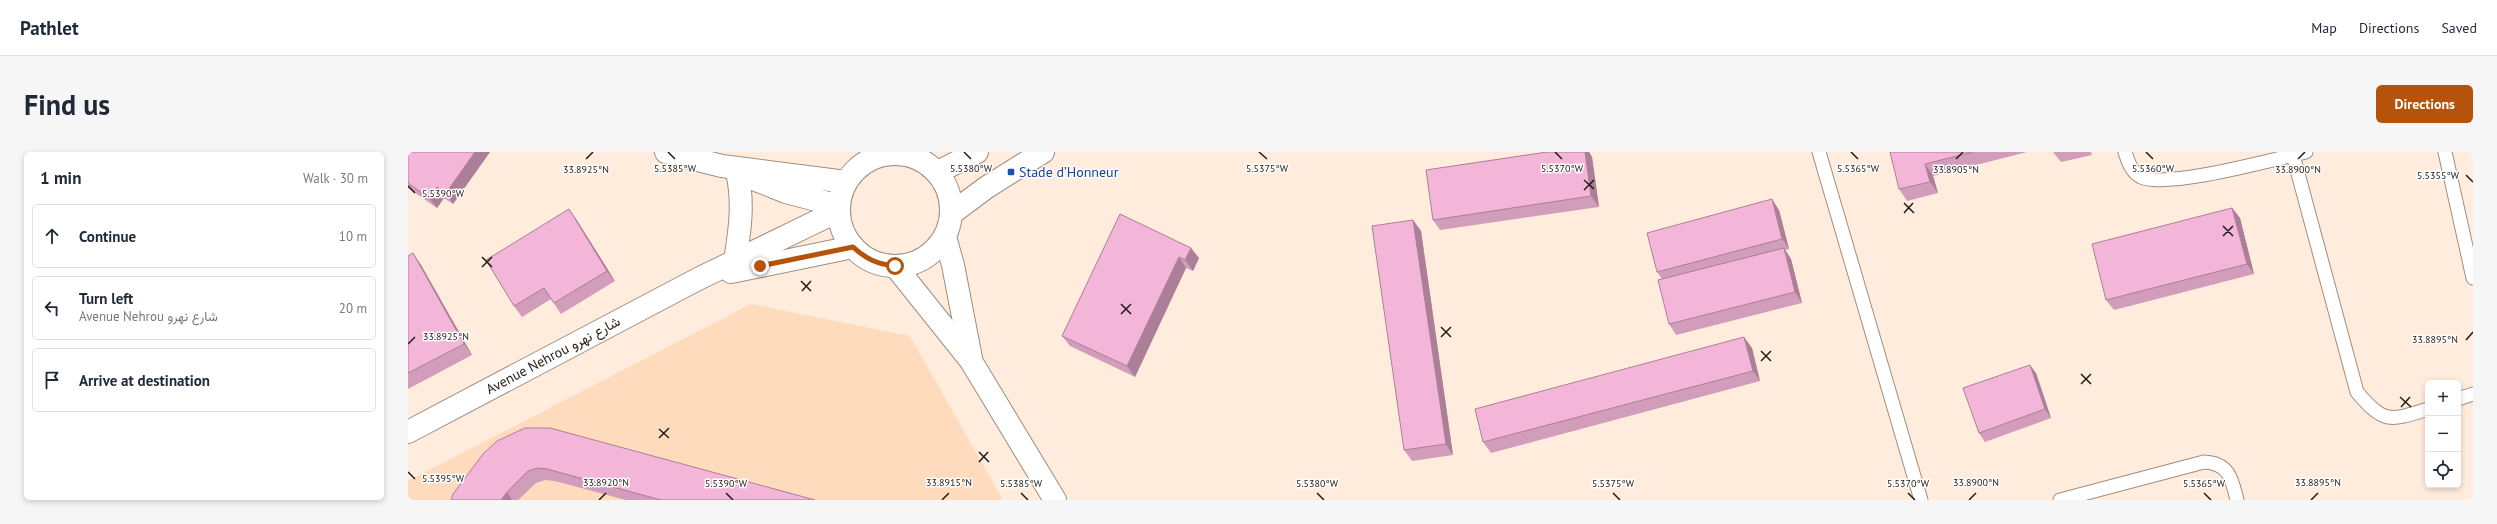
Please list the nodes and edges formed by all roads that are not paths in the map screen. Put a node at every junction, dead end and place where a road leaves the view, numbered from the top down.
1 (666, 152) edge
2 (977, 152) edge
3 (1043, 152) edge
4 (1819, 152) edge
5 (2125, 152) edge
6 (2306, 152) edge
7 (2445, 152) edge
8 (2293, 155) junction
9 (868, 158) edge
10 (936, 164) edge
11 (729, 169) junction
12 (846, 182) junction
13 (839, 209) junction
14 (952, 213) junction
15 (945, 237) junction
16 (853, 247) junction
17 (735, 260) junction
18 (895, 266) junction
19 (2473, 278) edge
20 (698, 279) junction
21 (971, 361) junction
22 (2473, 394) edge
23 (2461, 398) edge
24 (2425, 410) edge
25 (408, 432) edge
26 (1055, 500) edge
27 (1921, 500) edge
28 (2060, 500) edge
29 (2237, 500) edge

1 - 11 main road
2 - 10 main road
3 - 14 main road
4 - 27 lane
5 - 8 lane
6 - 8 lane
7 - 19 lane
8 - 24 lane
9 - 10 main road
9 - 12 main road
10 - 14 main road
11 - 12 main road
11 - 13 main road
11 - 17 main road
12 - 13 main road
13 - 16 main road
13 - 17 main road, Avenue Nehrou شارع نهرو
14 - 15 main road
15 - 18 main road
15 - 21 main road
16 - 18 main road
16 - 20 main road, Avenue Nehrou شارع نهرو
17 - 20 main road, Avenue Nehrou شارع نهرو
18 - 21 main road
20 - 25 main road, Avenue Nehrou شارع نهرو
21 - 26 main road
22 - 23 lane
28 - 29 lane

